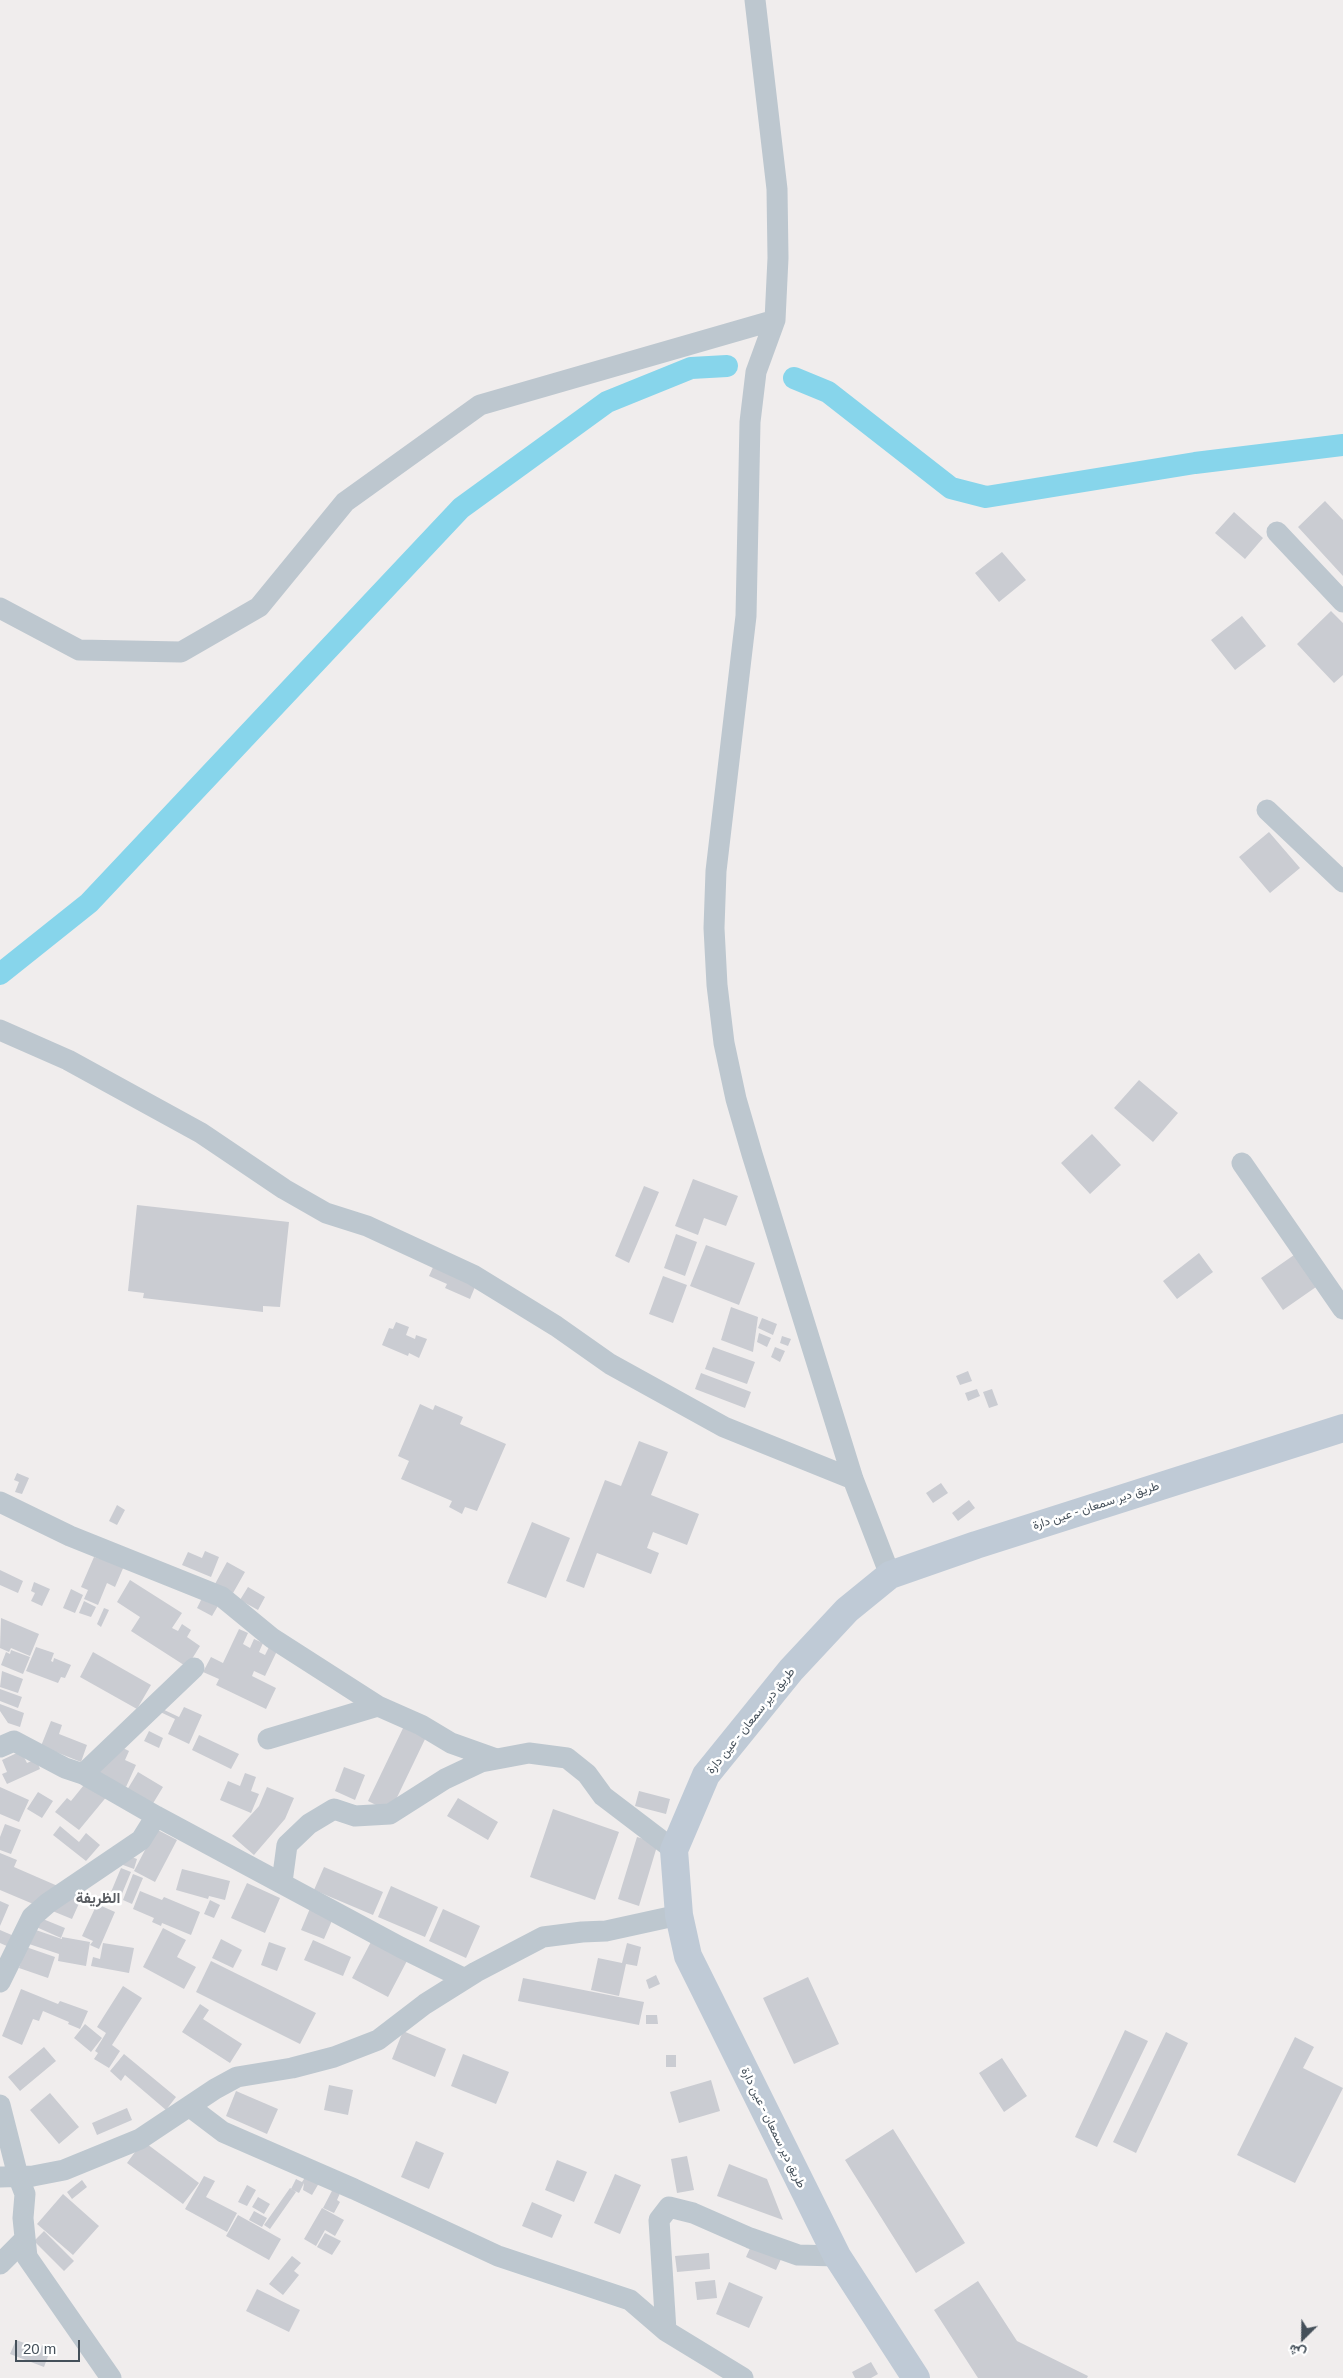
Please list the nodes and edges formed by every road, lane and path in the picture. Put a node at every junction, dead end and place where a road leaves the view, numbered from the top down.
1 (755, 0) edge
2 (775, 320) junction
3 (1277, 532) dead end
4 (1343, 602) edge
5 (0, 608) edge
6 (1267, 810) dead end
7 (1343, 882) edge
8 (0, 1030) edge
9 (1242, 1163) dead end
10 (1343, 1309) edge
11 (1343, 1428) edge
12 (853, 1479) junction
13 (0, 1502) edge
14 (890, 1576) junction
15 (194, 1668) dead end
16 (378, 1706) junction
17 (268, 1739) dead end
18 (0, 1747) edge
19 (496, 1760) junction
20 (83, 1774) junction
21 (156, 1816) junction
22 (674, 1850) junction
23 (282, 1882) junction
24 (679, 1914) junction
25 (466, 1979) junction
26 (0, 1982) edge
27 (0, 2105) edge
28 (190, 2107) junction
29 (9, 2177) edge
30 (25, 2239) junction
31 (837, 2256) junction
32 (0, 2264) edge
33 (666, 2331) junction
34 (111, 2378) edge
35 (743, 2378) edge
36 (916, 2378) edge

1 - 2 street
2 - 5 street
2 - 12 street
3 - 4 street
6 - 7 street
8 - 12 street
9 - 10 street
11 - 14 main road, طريق دير سمعان - عين دارة
12 - 14 street
13 - 16 street
14 - 22 main road, طريق دير سمعان - عين دارة
15 - 20 street
16 - 17 street
16 - 19 street
18 - 20 street
19 - 22 street
19 - 23 street
20 - 21 street
21 - 23 street
21 - 26 street
22 - 24 main road, طريق دير سمعان - عين دارة
23 - 25 street
24 - 25 street
24 - 31 main road, طريق دير سمعان - عين دارة
25 - 28 street
27 - 29 street
28 - 29 street
28 - 33 street
29 - 30 street
30 - 32 street
30 - 34 street
31 - 33 street
31 - 36 main road, طريق دير سمعان - عين دارة
33 - 35 street

